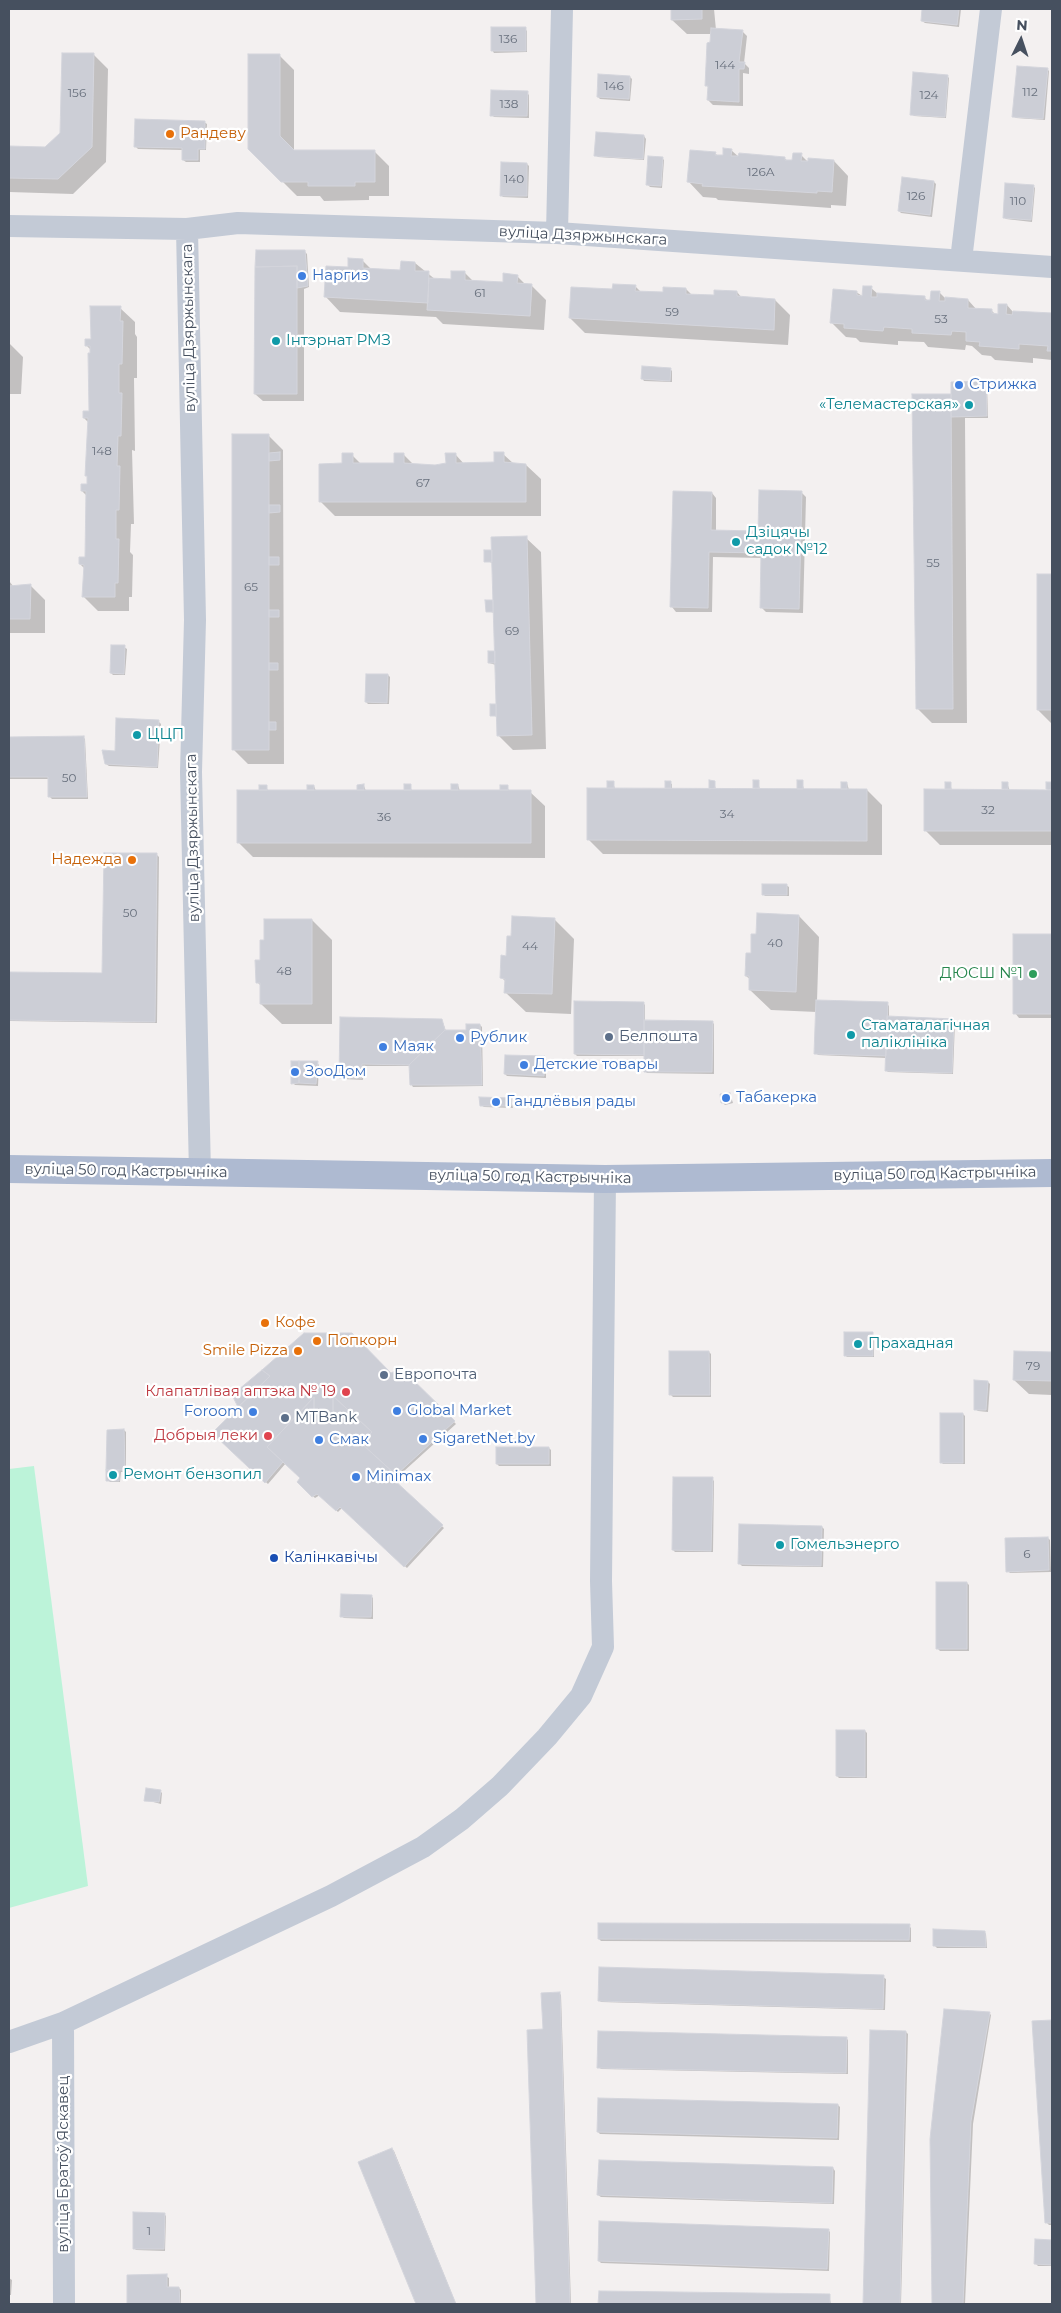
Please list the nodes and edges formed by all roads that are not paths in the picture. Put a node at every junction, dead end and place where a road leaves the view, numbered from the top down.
1 (562, 9) edge
2 (991, 9) edge
3 (9, 226) edge
4 (187, 229) junction
5 (557, 233) junction
6 (961, 260) junction
7 (1052, 267) edge
8 (9, 1169) edge
9 (200, 1173) junction
10 (1052, 1173) edge
11 (605, 1179) junction
12 (63, 2023) junction
13 (9, 2042) edge
14 (64, 2304) edge

1 - 5 street
2 - 6 street
3 - 4 street
4 - 5 street, вуліца Дзяржынскага
4 - 9 street, вуліца Дзяржынскага
5 - 6 street, вуліца Дзяржынскага
6 - 7 street, вуліца Дзяржынскага
8 - 9 main road, вуліца 50 год Кастрычніка
9 - 11 main road, вуліца 50 год Кастрычніка
10 - 11 main road, вуліца 50 год Кастрычніка
11 - 12 street
12 - 13 street
12 - 14 street, вуліца Братоў Яскавец

